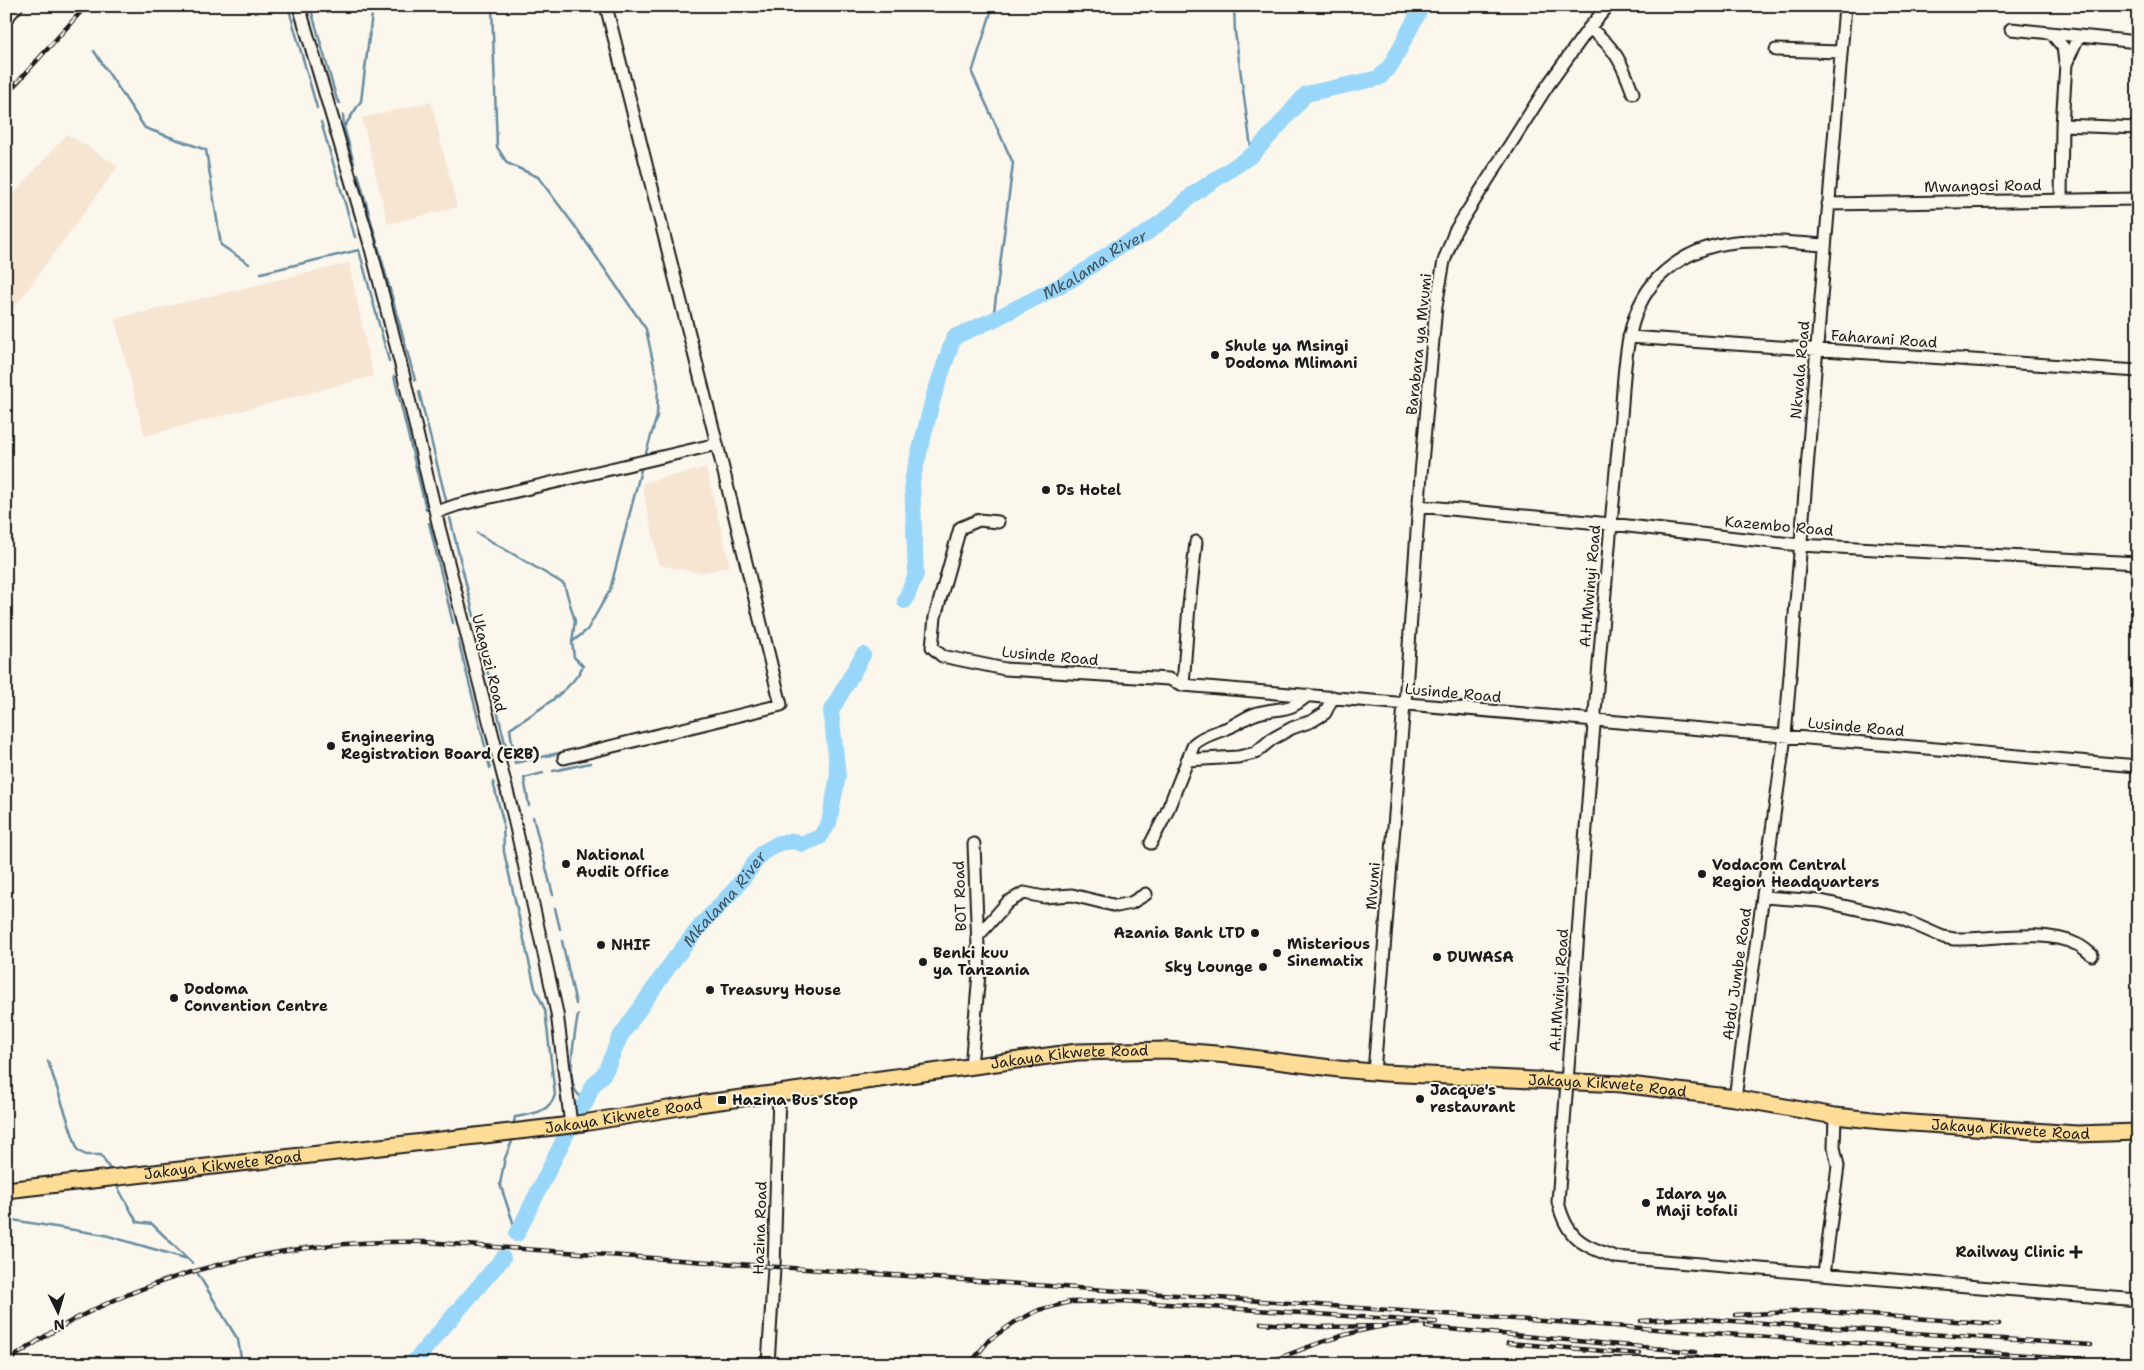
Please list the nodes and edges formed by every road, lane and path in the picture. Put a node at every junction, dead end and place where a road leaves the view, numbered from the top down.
1 (17, 6) edge
2 (299, 6) edge
3 (606, 6) edge
4 (1608, 6) edge
5 (1844, 6) edge
6 (6, 19) edge
7 (1589, 28) junction
8 (2011, 29) dead end
9 (2052, 34) junction
10 (2078, 37) junction
11 (2138, 42) edge
12 (1776, 50) dead end
13 (1841, 52) junction
14 (2066, 64) junction
15 (1633, 93) dead end
16 (2062, 125) junction
17 (2138, 128) edge
18 (2061, 199) junction
19 (2138, 199) edge
20 (1828, 204) junction
21 (1825, 245) junction
22 (1629, 338) junction
23 (1816, 350) junction
24 (2138, 371) edge
25 (718, 444) junction
26 (1418, 506) junction
27 (437, 512) junction
28 (998, 522) dead end
29 (1610, 524) junction
30 (1196, 542) dead end
31 (1800, 545) junction
32 (2138, 563) edge
33 (1183, 685) junction
34 (1308, 695) junction
35 (1333, 697) junction
36 (1404, 704) junction
37 (1594, 720) junction
38 (1785, 736) junction
39 (564, 758) dead end
40 (1188, 760) junction
41 (2138, 766) edge
42 (1151, 843) dead end
43 (974, 844) dead end
44 (1146, 894) dead end
45 (1763, 897) junction
46 (976, 937) junction
47 (2092, 955) dead end
48 (971, 1067) junction
49 (1374, 1072) junction
50 (1568, 1080) junction
51 (779, 1093) junction
52 (1735, 1098) junction
53 (1835, 1116) junction
54 (571, 1125) junction
55 (2138, 1132) edge
56 (6, 1190) edge
57 (1824, 1274) junction
58 (2138, 1300) edge
59 (768, 1364) edge

1 - 6 street
2 - 27 street, Ukaguzi Road
3 - 25 street
4 - 7 street, Barabara ya Mvumi
5 - 13 street, Nkwala Road
7 - 15 street
7 - 26 street, Barabara ya Mvumi
8 - 9 street
9 - 10 street
9 - 14 street
10 - 11 street
10 - 14 street
12 - 13 street
13 - 20 street, Nkwala Road
14 - 16 street
16 - 17 street
16 - 18 street
18 - 19 street, Mwangosi Road
18 - 20 street, Mwangosi Road
20 - 21 street, Nkwala Road
21 - 22 street, A.H.Mwinyi Road
21 - 23 street, Nkwala Road
22 - 23 street, Faharani Road
22 - 29 street, A.H.Mwinyi Road
23 - 24 street, Faharani Road
23 - 31 street, Nkwala Road
25 - 27 street
25 - 39 street
26 - 29 street, Kazembo Road
26 - 36 street, Barabara ya Mvumi
27 - 54 street, Ukaguzi Road
28 - 33 street, Lusinde Road
29 - 31 street, Kazembo Road
29 - 37 street, A.H.Mwinyi Road
30 - 33 street
31 - 32 street, Kazembo Road
31 - 38 street, Nkwala Road
33 - 34 street, Lusinde Road
34 - 35 street, Lusinde Road
34 - 40 street
35 - 36 street, Lusinde Road
35 - 40 street
36 - 37 street, Lusinde Road
36 - 49 street, Mvumi
37 - 38 street, Lusinde Road
37 - 50 street, A.H.Mwinyi Road
38 - 41 street, Lusinde Road
38 - 45 street, Abdu Jumbe Road
40 - 42 street
43 - 46 street, BOT Road
44 - 46 street
45 - 47 street
45 - 52 street, Abdu Jumbe Road
46 - 48 street, BOT Road
48 - 49 main road, Jakaya Kikwete Road
48 - 51 main road, Jakaya Kikwete Road
49 - 50 main road, Jakaya Kikwete Road
50 - 52 main road, Jakaya Kikwete Road
50 - 57 street, A.H.Mwinyi Road
51 - 54 main road, Jakaya Kikwete Road
51 - 59 street, Hazina Road
52 - 53 main road, Jakaya Kikwete Road
53 - 55 main road, Jakaya Kikwete Road
53 - 57 street
54 - 56 main road, Jakaya Kikwete Road
57 - 58 street, A.H.Mwinyi Road

